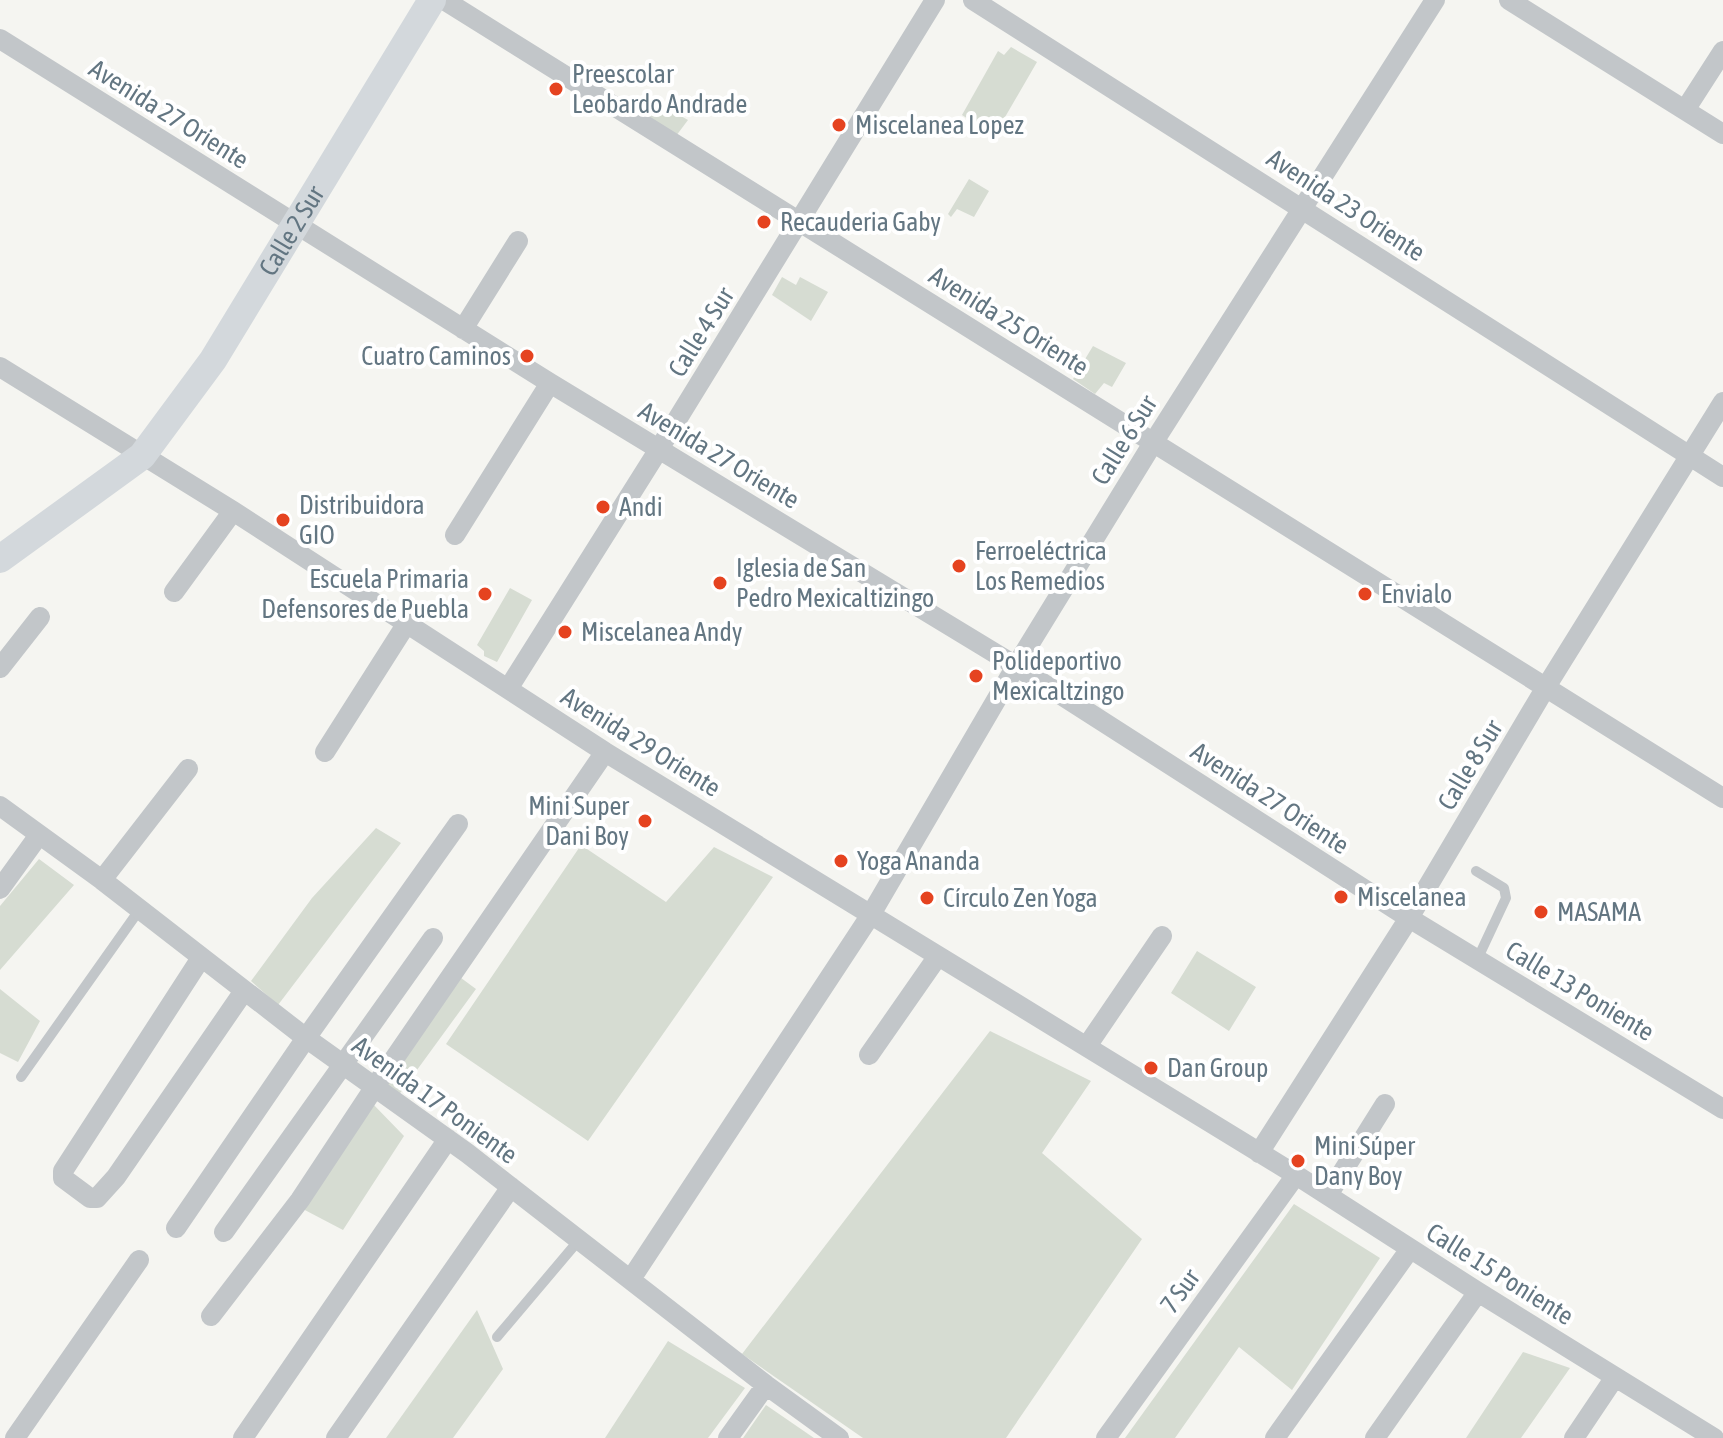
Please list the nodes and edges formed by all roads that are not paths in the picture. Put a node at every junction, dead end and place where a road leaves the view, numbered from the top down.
1 (432, 0) edge
2 (444, 0) edge
3 (935, 0) edge
4 (973, 0) edge
5 (1435, 0) edge
6 (1509, 0) edge
7 (0, 39) edge
8 (1723, 51) edge
9 (1685, 110) junction
10 (1723, 134) edge
11 (1302, 208) junction
12 (800, 220) junction
13 (295, 223) junction
14 (518, 241) dead end
15 (463, 329) junction
16 (0, 367) edge
17 (550, 383) junction
18 (1723, 402) edge
19 (1153, 443) junction
20 (659, 449) junction
21 (142, 456) junction
22 (1690, 456) junction
23 (1723, 477) edge
24 (233, 511) junction
25 (455, 535) dead end
26 (0, 559) edge
27 (174, 592) dead end
28 (40, 617) dead end
29 (407, 623) junction
30 (1016, 666) junction
31 (0, 668) edge
32 (1546, 687) junction
33 (508, 689) junction
34 (325, 752) dead end
35 (605, 752) junction
36 (188, 769) dead end
37 (1723, 798) edge
38 (0, 806) edge
39 (458, 824) dead end
40 (39, 835) junction
41 (1476, 871) dead end
42 (102, 880) junction
43 (0, 889) edge
44 (140, 909) junction
45 (870, 916) junction
46 (1409, 918) junction
47 (1162, 936) dead end
48 (433, 938) dead end
49 (938, 956) junction
50 (201, 958) junction
51 (1477, 960) junction
52 (244, 991) junction
53 (306, 1038) junction
54 (1087, 1046) junction
55 (869, 1055) dead end
56 (342, 1065) junction
57 (21, 1077) dead end
58 (374, 1088) junction
59 (1385, 1104) dead end
60 (1723, 1109) edge
61 (448, 1139) junction
62 (1259, 1153) junction
63 (1296, 1175) junction
64 (511, 1187) junction
65 (1328, 1195) junction
66 (176, 1228) dead end
67 (224, 1232) dead end
68 (579, 1240) junction
69 (1410, 1249) junction
70 (139, 1260) dead end
71 (631, 1279) junction
72 (1478, 1292) junction
73 (211, 1316) dead end
74 (497, 1337) dead end
75 (1615, 1377) junction
76 (766, 1385) junction
77 (1723, 1426) edge
78 (15, 1438) edge
79 (243, 1438) edge
80 (336, 1438) edge
81 (728, 1438) edge
82 (839, 1438) edge
83 (1106, 1438) edge
84 (1275, 1438) edge
85 (1375, 1438) edge
86 (1574, 1438) edge
87 (1715, 1438) edge

1 - 13 main road, Calle 2 Sur
2 - 12 street, Avenida 25 Oriente
3 - 12 street, Calle 4 Sur
4 - 11 street, Avenida 23 Oriente
5 - 11 street, Calle 6 Sur
6 - 9 street
7 - 13 street, Avenida 27 Oriente
8 - 9 street
9 - 10 street
11 - 19 street, Calle 6 Sur
11 - 22 street, Avenida 23 Oriente
12 - 19 street, Avenida 25 Oriente
12 - 20 street, Calle 4 Sur
13 - 15 street, Avenida 27 Oriente
13 - 21 main road, Calle 2 Sur
14 - 15 street
15 - 17 street, Avenida 27 Oriente
16 - 21 street, Avenida 29 Oriente
17 - 20 street, Avenida 27 Oriente
17 - 25 street
18 - 22 street, Calle 8 Sur
19 - 30 street, Calle 6 Sur
19 - 32 street, Avenida 25 Oriente
20 - 30 street, Avenida 27 Oriente
20 - 33 street, Calle 4 Sur
21 - 24 street, Avenida 29 Oriente
21 - 26 main road, Calle 2 Sur
22 - 23 street, Avenida 23 Oriente
22 - 32 street, Calle 8 Sur
24 - 27 street
24 - 29 street, Avenida 29 Oriente
28 - 31 street
29 - 33 street, Avenida 29 Oriente
29 - 34 street
30 - 45 street, Calle 6 Sur
30 - 46 street, Avenida 27 Oriente
32 - 37 street, Avenida 25 Oriente
32 - 46 street, Calle 8 Sur
33 - 35 street, Avenida 29 Oriente
35 - 45 street, Avenida 29 Oriente
35 - 58 street
36 - 42 street
38 - 40 street, Avenida 17 Poniente
39 - 53 street
40 - 42 street, Avenida 17 Poniente
40 - 43 street
41 - 51 lane
42 - 44 street, Avenida 17 Poniente
44 - 50 street, Avenida 17 Poniente
44 - 57 lane
45 - 49 street, Avenida 29 Oriente
45 - 71 street, Calle 6 Sur
46 - 51 street, Calle 13 Poniente
46 - 62 street, Calle 8 Sur
47 - 54 street
48 - 56 street
49 - 54 street, Avenida 29 Oriente
49 - 55 street
50 - 52 street, Avenida 17 Poniente
50 - 52 street
51 - 60 street, Calle 13 Poniente
52 - 53 street, Avenida 17 Poniente
53 - 56 street, Avenida 17 Poniente
53 - 66 street
54 - 62 street, Avenida 29 Oriente
56 - 58 street, Avenida 17 Poniente
56 - 67 street
58 - 61 street, Avenida 17 Poniente
58 - 73 street
59 - 65 street
61 - 64 street, Avenida 17 Poniente
61 - 79 street
62 - 63 street, Calle 15 Poniente
63 - 65 street, Calle 15 Poniente
63 - 83 street, 7 Sur
64 - 68 street, Avenida 17 Poniente
64 - 80 street
65 - 69 street, Calle 15 Poniente
68 - 71 street, Avenida 17 Poniente
68 - 74 lane
69 - 72 street, Calle 15 Poniente
69 - 84 street
70 - 78 street
71 - 76 street, Avenida 17 Poniente
72 - 75 street, Calle 15 Poniente
72 - 85 street
75 - 86 street
75 - 87 street, Calle 15 Poniente
76 - 81 street
76 - 82 street, Avenida 17 Poniente
77 - 87 street

